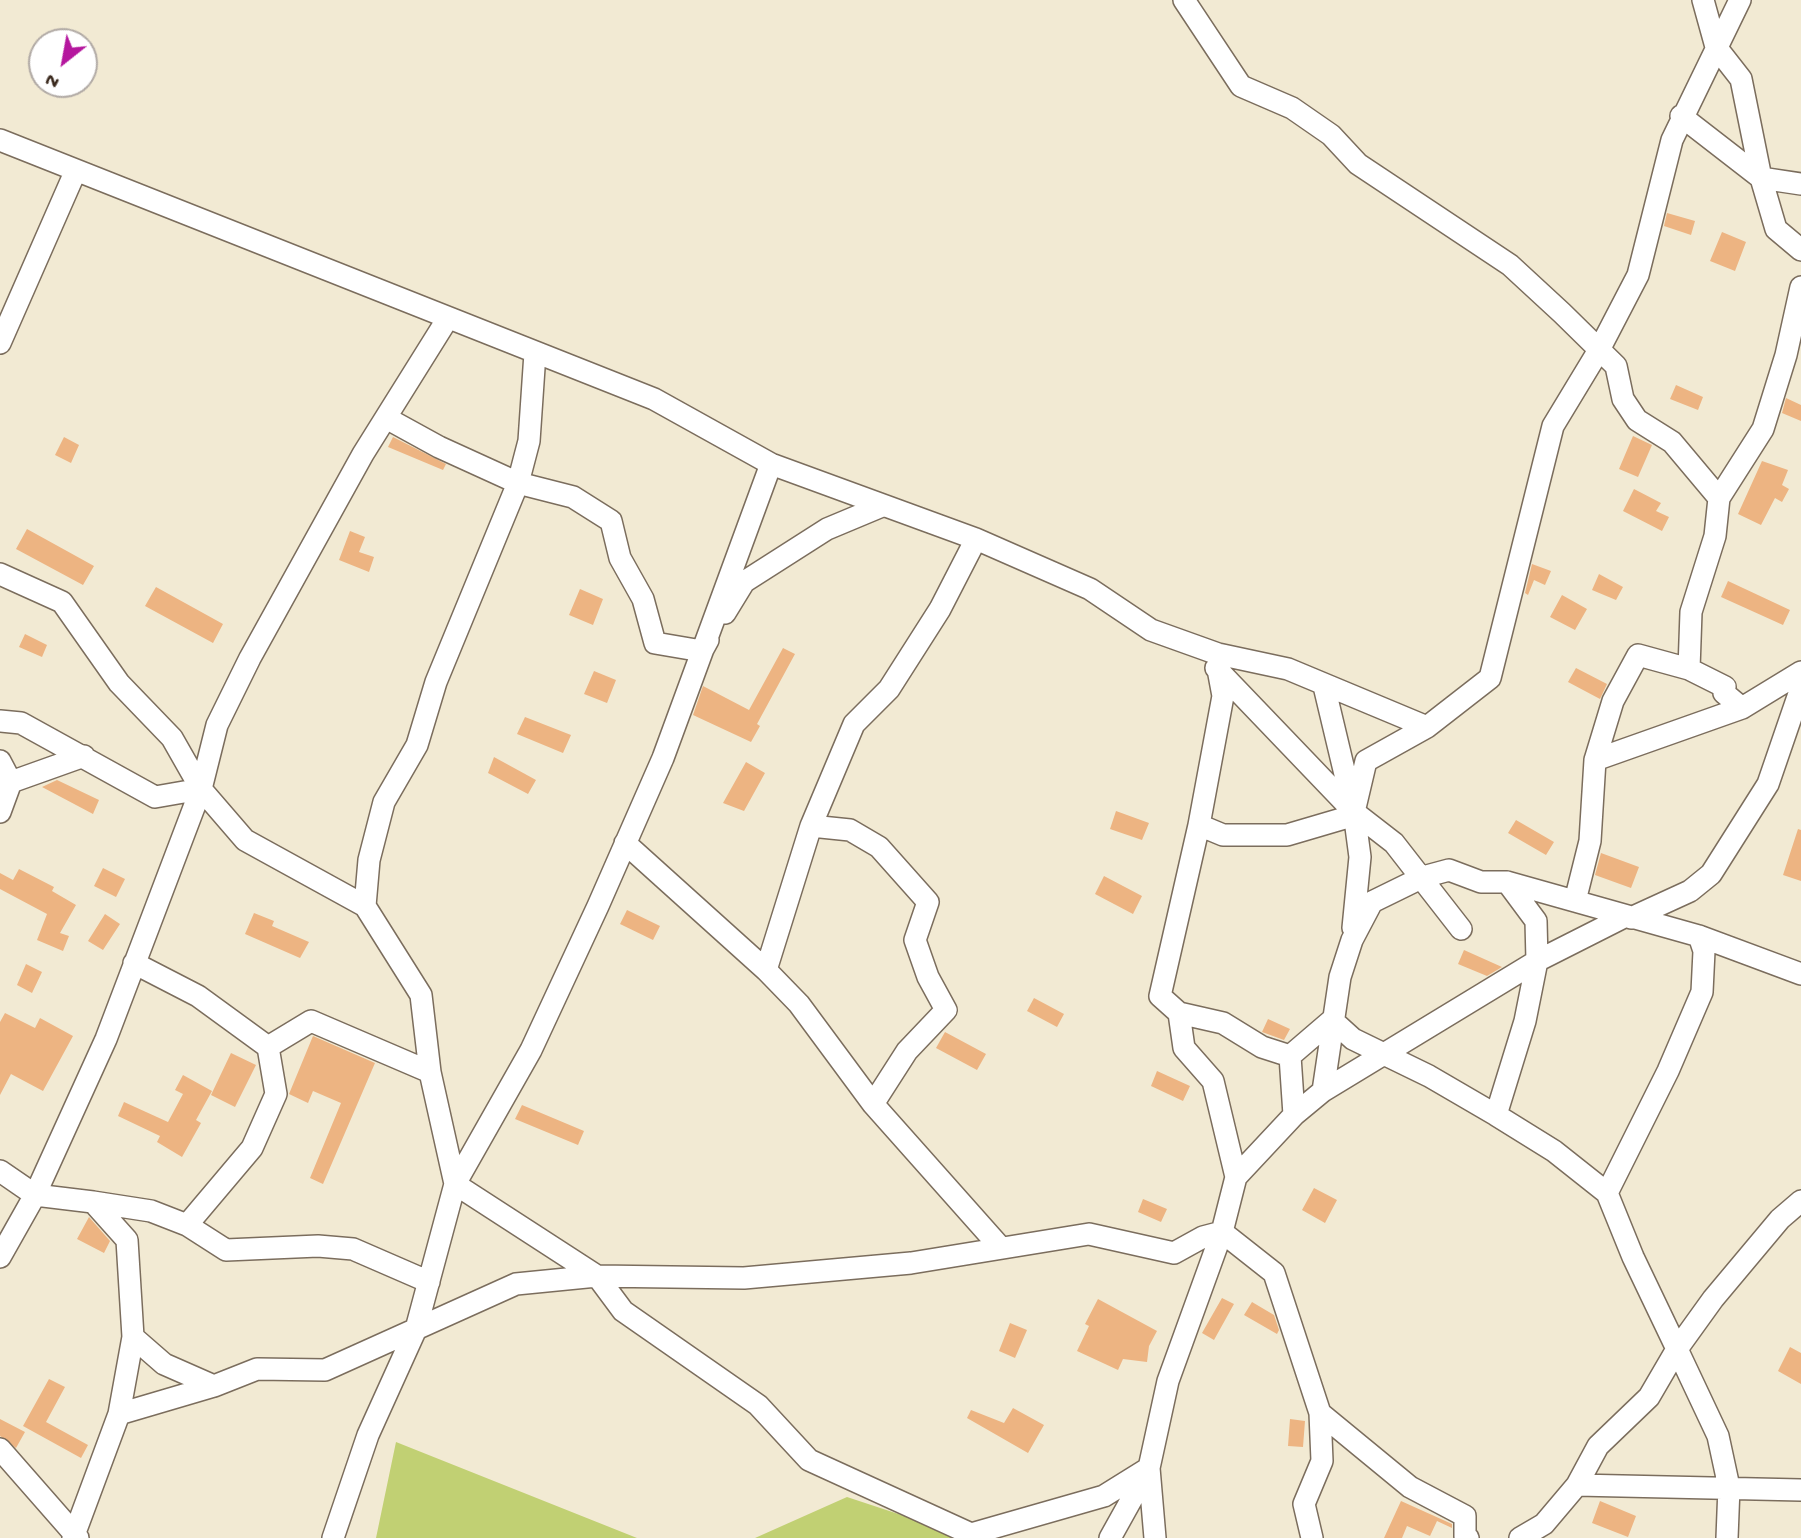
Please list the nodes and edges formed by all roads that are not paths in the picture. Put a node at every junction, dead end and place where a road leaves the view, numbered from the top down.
1 (1184, 0) edge
2 (1703, 0) edge
3 (1740, 0) edge
4 (1717, 47) junction
5 (1681, 116) junction
6 (0, 139) edge
7 (76, 170) junction
8 (1760, 178) junction
9 (1801, 184) edge
10 (1776, 229) junction
11 (1801, 250) edge
12 (1801, 263) edge
13 (1801, 287) edge
14 (448, 318) junction
15 (0, 343) edge
16 (1599, 350) junction
17 (535, 353) junction
18 (388, 419) junction
19 (771, 464) junction
20 (518, 483) junction
21 (1719, 498) junction
22 (883, 506) junction
23 (976, 539) junction
24 (0, 574) edge
25 (1151, 630) junction
26 (702, 651) junction
27 (1218, 669) junction
28 (1689, 669) junction
29 (1801, 672) edge
30 (1324, 686) junction
31 (1801, 688) edge
32 (1750, 704) junction
33 (1792, 714) junction
34 (0, 721) edge
35 (1427, 727) junction
36 (84, 756) junction
37 (1595, 760) junction
38 (0, 761) edge
39 (10, 782) junction
40 (201, 789) junction
41 (0, 812) edge
42 (1355, 813) junction
43 (1199, 825) junction
44 (811, 826) junction
45 (625, 843) junction
46 (1394, 843) junction
47 (1449, 870) junction
48 (1423, 877) junction
49 (1507, 882) junction
50 (1575, 901) junction
51 (365, 906) junction
52 (1628, 917) junction
53 (1461, 929) dead end
54 (1699, 936) junction
55 (1352, 940) junction
56 (1537, 961) junction
57 (134, 963) junction
58 (766, 970) junction
59 (1801, 974) edge
60 (1179, 1013) junction
61 (1332, 1020) junction
62 (268, 1047) junction
63 (1386, 1055) junction
64 (1290, 1056) junction
65 (430, 1072) junction
66 (1323, 1091) junction
67 (873, 1104) junction
68 (1294, 1115) junction
69 (1496, 1115) junction
70 (0, 1171) edge
71 (1236, 1177) junction
72 (455, 1184) junction
73 (1607, 1193) junction
74 (35, 1195) junction
75 (1801, 1201) edge
76 (93, 1202) junction
77 (187, 1225) junction
78 (1223, 1232) junction
79 (1001, 1248) junction
80 (0, 1257) edge
81 (597, 1276) junction
82 (429, 1282) junction
83 (416, 1329) junction
84 (133, 1337) junction
85 (1677, 1349) junction
86 (214, 1386) junction
87 (1320, 1413) junction
88 (119, 1414) junction
89 (0, 1450) edge
90 (1149, 1468) junction
91 (1577, 1485) junction
92 (1729, 1487) junction
93 (1801, 1490) edge
94 (75, 1537) edge
95 (333, 1538) edge
96 (1110, 1538) edge
97 (1155, 1538) edge
98 (1312, 1538) edge
99 (1468, 1538) edge
100 (1520, 1538) edge
101 (1727, 1538) edge

1 - 16 street
2 - 4 street
3 - 4 street
4 - 5 street
4 - 8 street
5 - 8 street
5 - 16 street
6 - 7 street
7 - 14 street
7 - 15 street
8 - 9 street
8 - 10 street
10 - 11 street
10 - 12 street
13 - 21 street
14 - 17 street
14 - 18 street
16 - 21 street
16 - 35 street
17 - 19 street
17 - 20 street
18 - 20 street
18 - 40 street
19 - 22 street
19 - 26 street
20 - 26 street
20 - 51 street
21 - 28 street
22 - 23 street
22 - 26 street
23 - 25 street
23 - 44 street
24 - 40 street
25 - 27 street
25 - 30 street
26 - 45 street
27 - 42 street
27 - 43 street
28 - 32 street
28 - 37 street
29 - 32 street
30 - 35 street
30 - 42 street
31 - 33 street
32 - 33 street
32 - 37 street
33 - 52 street
34 - 36 street
35 - 42 street
36 - 39 street
36 - 40 street
37 - 50 street
38 - 39 street
39 - 41 street
40 - 51 street
40 - 57 street
42 - 43 street
42 - 46 street
42 - 55 street
43 - 60 street
44 - 58 street
44 - 67 street
45 - 58 street
45 - 72 street
46 - 47 street
46 - 48 street
47 - 48 street
47 - 49 street
48 - 53 street
48 - 55 street
49 - 50 street
49 - 56 street
50 - 52 street
51 - 65 street
52 - 54 street
52 - 56 street
54 - 59 street
54 - 73 street
55 - 61 street
56 - 63 street
56 - 69 street
57 - 62 street
57 - 74 street
58 - 67 street
60 - 64 street
60 - 71 street
61 - 63 street
61 - 64 street
61 - 66 street
62 - 65 street
62 - 77 street
63 - 66 street
63 - 69 street
64 - 68 street
65 - 72 street
66 - 68 street
67 - 79 street
68 - 71 street
69 - 73 street
70 - 74 street
71 - 78 street
72 - 81 street
72 - 82 street
73 - 85 street
74 - 76 street
74 - 80 street
75 - 85 street
76 - 77 street
76 - 84 street
77 - 82 street
78 - 79 street
78 - 87 street
78 - 90 street
79 - 81 street
81 - 83 street
81 - 90 street
82 - 83 street
83 - 86 street
83 - 95 street
84 - 86 street
84 - 88 street
85 - 91 street
85 - 92 street
86 - 88 street
87 - 98 street
87 - 99 street
88 - 94 street
89 - 94 street
90 - 96 street
90 - 97 street
91 - 92 street
91 - 100 street
92 - 93 street
92 - 101 street

